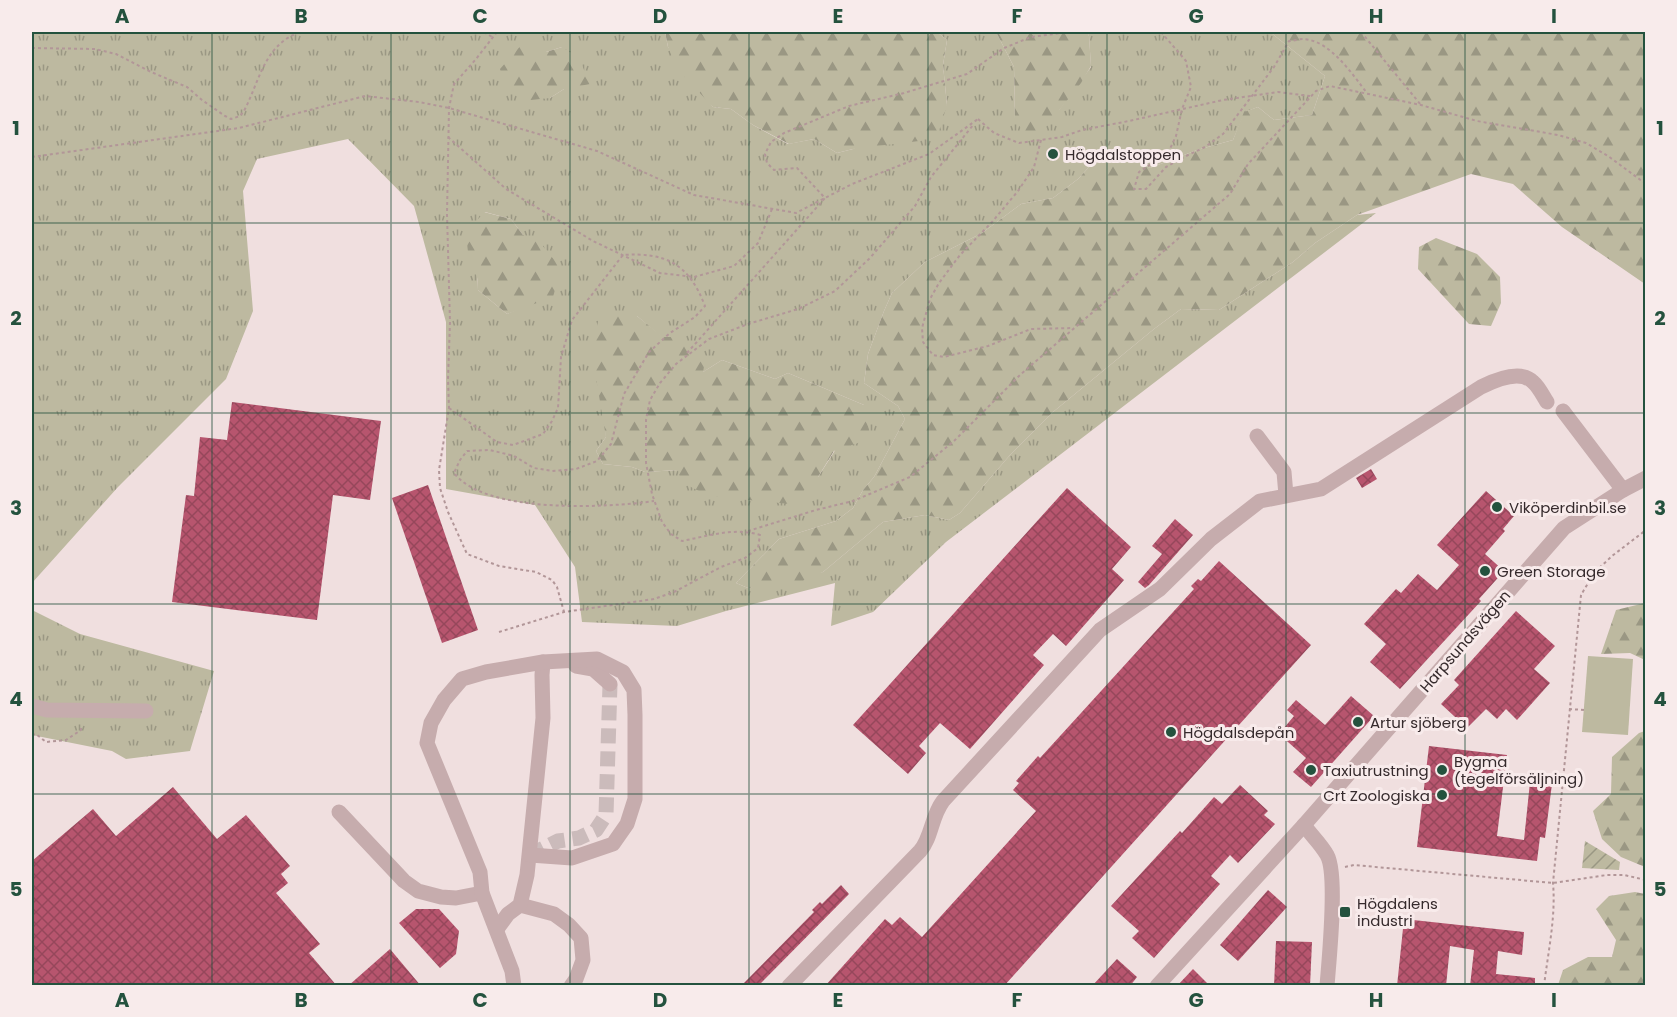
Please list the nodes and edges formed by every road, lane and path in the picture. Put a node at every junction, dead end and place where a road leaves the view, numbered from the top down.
1 (300, 32) edge
2 (484, 32) edge
3 (497, 32) edge
4 (1069, 32) edge
5 (1161, 32) edge
6 (1361, 32) edge
7 (492, 38) junction
8 (32, 48) edge
9 (1367, 93) junction
10 (1252, 95) junction
11 (1310, 96) junction
12 (1421, 105) junction
13 (449, 108) junction
14 (1182, 109) junction
15 (978, 120) junction
16 (448, 137) junction
17 (1041, 140) junction
18 (32, 158) edge
19 (1646, 184) edge
20 (825, 198) junction
21 (772, 209) junction
22 (623, 255) junction
23 (688, 276) junction
24 (1073, 328) junction
25 (681, 360) junction
26 (1547, 402) dead end
27 (449, 408) junction
28 (1563, 411) dead end
29 (1257, 435) dead end
30 (1646, 478) edge
31 (1623, 490) junction
32 (1286, 495) junction
33 (654, 501) junction
34 (1646, 530) edge
35 (748, 531) junction
36 (564, 612) junction
37 (499, 632) dead end
38 (543, 662) junction
39 (610, 684) dead end
40 (32, 706) edge
41 (83, 710) junction
42 (1569, 710) junction
43 (1584, 710) dead end
44 (146, 711) dead end
45 (32, 735) edge
46 (339, 812) dead end
47 (1304, 825) junction
48 (530, 855) junction
49 (1331, 872) junction
50 (1646, 880) edge
51 (1553, 883) junction
52 (482, 893) junction
53 (520, 905) junction
54 (497, 929) junction
55 (514, 986) edge
56 (571, 986) edge
57 (789, 986) edge
58 (1157, 986) edge
59 (1327, 986) edge
60 (1544, 986) edge

1 - 8 path
2 - 7 path
3 - 7 path
4 - 20 path
5 - 14 path
6 - 12 path
7 - 13 path
9 - 10 path
9 - 11 path
9 - 12 path
10 - 11 path
10 - 14 path
10 - 14 path
11 - 24 path
12 - 19 path
13 - 16 path
13 - 18 path
13 - 21 path
14 - 17 path
15 - 17 path
15 - 20 path
15 - 25 path
16 - 22 path
16 - 27 path
17 - 24 path
20 - 21 path
20 - 25 path
21 - 23 path
22 - 23 path
22 - 23 path
22 - 27 path
23 - 33 path
24 - 35 path
25 - 33 path
26 - 32 street
27 - 36 path
28 - 31 street
29 - 32 street
30 - 31 street, Harpsundsvägen
31 - 47 street, Harpsundsvägen
32 - 57 street
33 - 35 path
34 - 42 path
35 - 36 path
36 - 37 path
38 - 39 street
38 - 48 street
38 - 48 street
38 - 52 street
40 - 41 street
41 - 44 street
41 - 45 path
42 - 43 path
42 - 51 path
46 - 52 street
47 - 49 street
47 - 58 street, Harpsundsvägen
48 - 53 street
49 - 51 path
49 - 59 street
50 - 51 path
51 - 60 path
52 - 54 street
53 - 54 street
53 - 56 street
54 - 55 street

